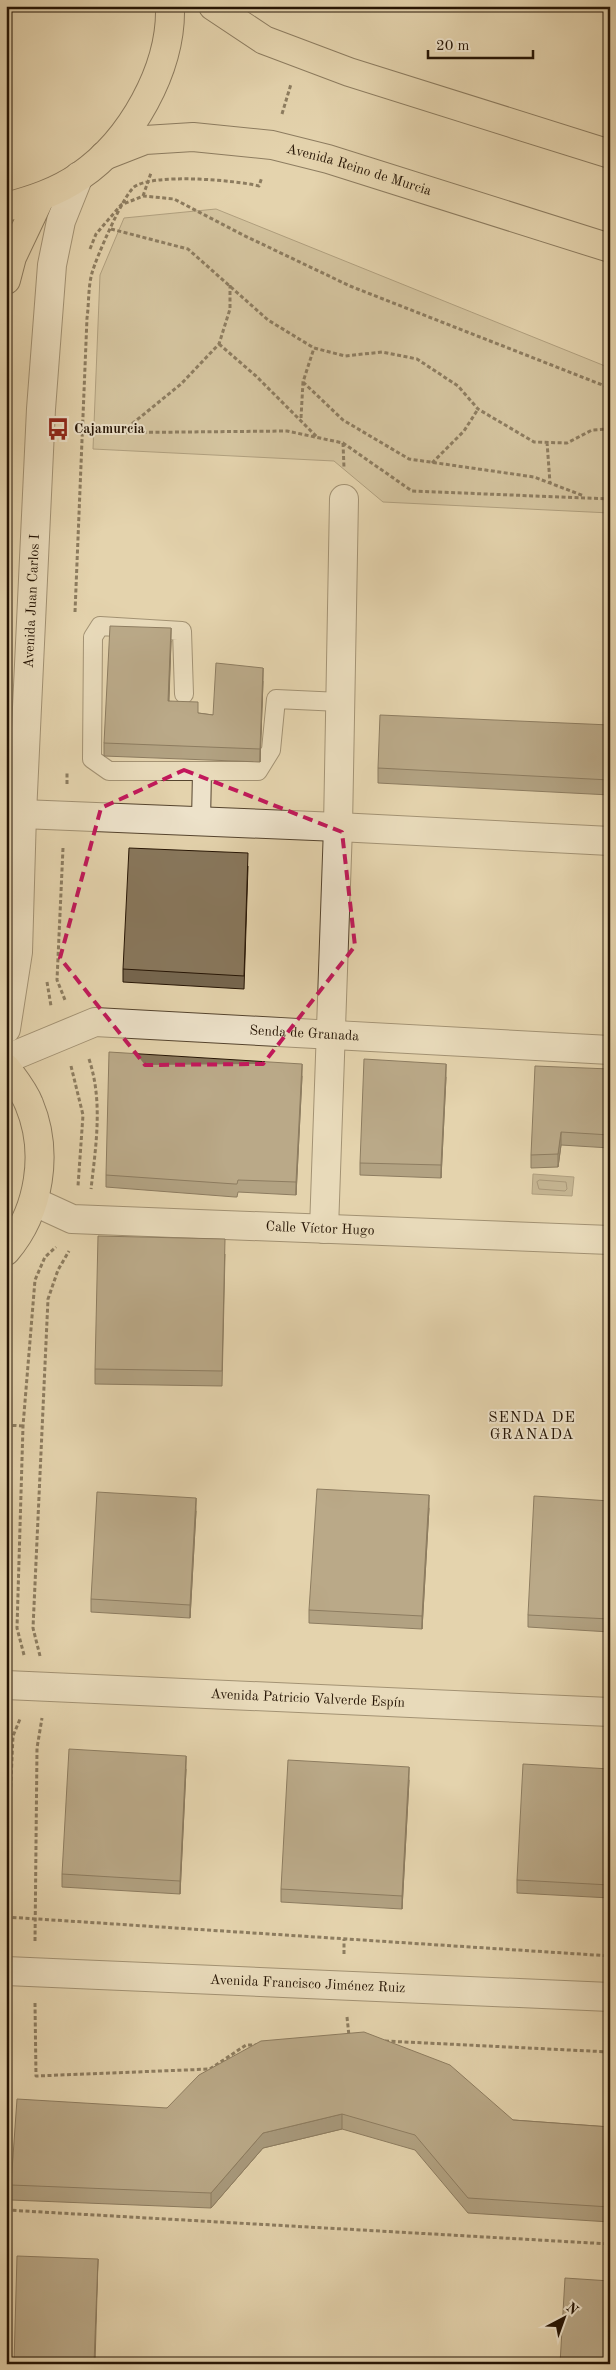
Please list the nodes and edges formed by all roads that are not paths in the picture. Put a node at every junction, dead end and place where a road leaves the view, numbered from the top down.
1 (170, 6) edge
2 (213, 6) edge
3 (610, 154) edge
4 (104, 156) junction
5 (79, 176) junction
6 (40, 198) junction
7 (6, 207) edge
8 (610, 248) edge
9 (6, 280) edge
10 (344, 499) dead end
11 (184, 694) dead end
12 (340, 702) junction
13 (202, 771) junction
14 (22, 814) junction
15 (201, 822) junction
16 (338, 827) junction
17 (610, 841) edge
18 (6, 1029) edge
19 (331, 1034) junction
20 (610, 1050) edge
21 (6, 1059) edge
22 (6, 1068) edge
23 (34, 1202) junction
24 (324, 1229) junction
25 (610, 1240) edge
26 (6, 1251) edge
27 (18, 1685) edge
28 (610, 1712) edge
29 (6, 1971) edge
30 (610, 1997) edge

1 - 4 main road
2 - 3 main road
4 - 5 main road
4 - 8 main road, Avenida Reino de Murcia
5 - 6 main road
5 - 14 street, Avenida Juan Carlos I
6 - 7 main road
6 - 9 main road
10 - 12 street
11 - 13 lane
12 - 13 lane
12 - 16 street
13 - 15 lane
14 - 15 street
14 - 18 street, Avenida Juan Carlos I
15 - 16 street
16 - 17 street
16 - 19 street
19 - 20 street, Senda de Granada
19 - 21 street, Senda de Granada
19 - 24 street
22 - 23 main road
23 - 24 street, Calle Víctor Hugo
23 - 26 main road
24 - 25 street, Calle Víctor Hugo
27 - 28 street, Avenida Patricio Valverde Espín
29 - 30 street, Avenida Francisco Jiménez Ruiz

